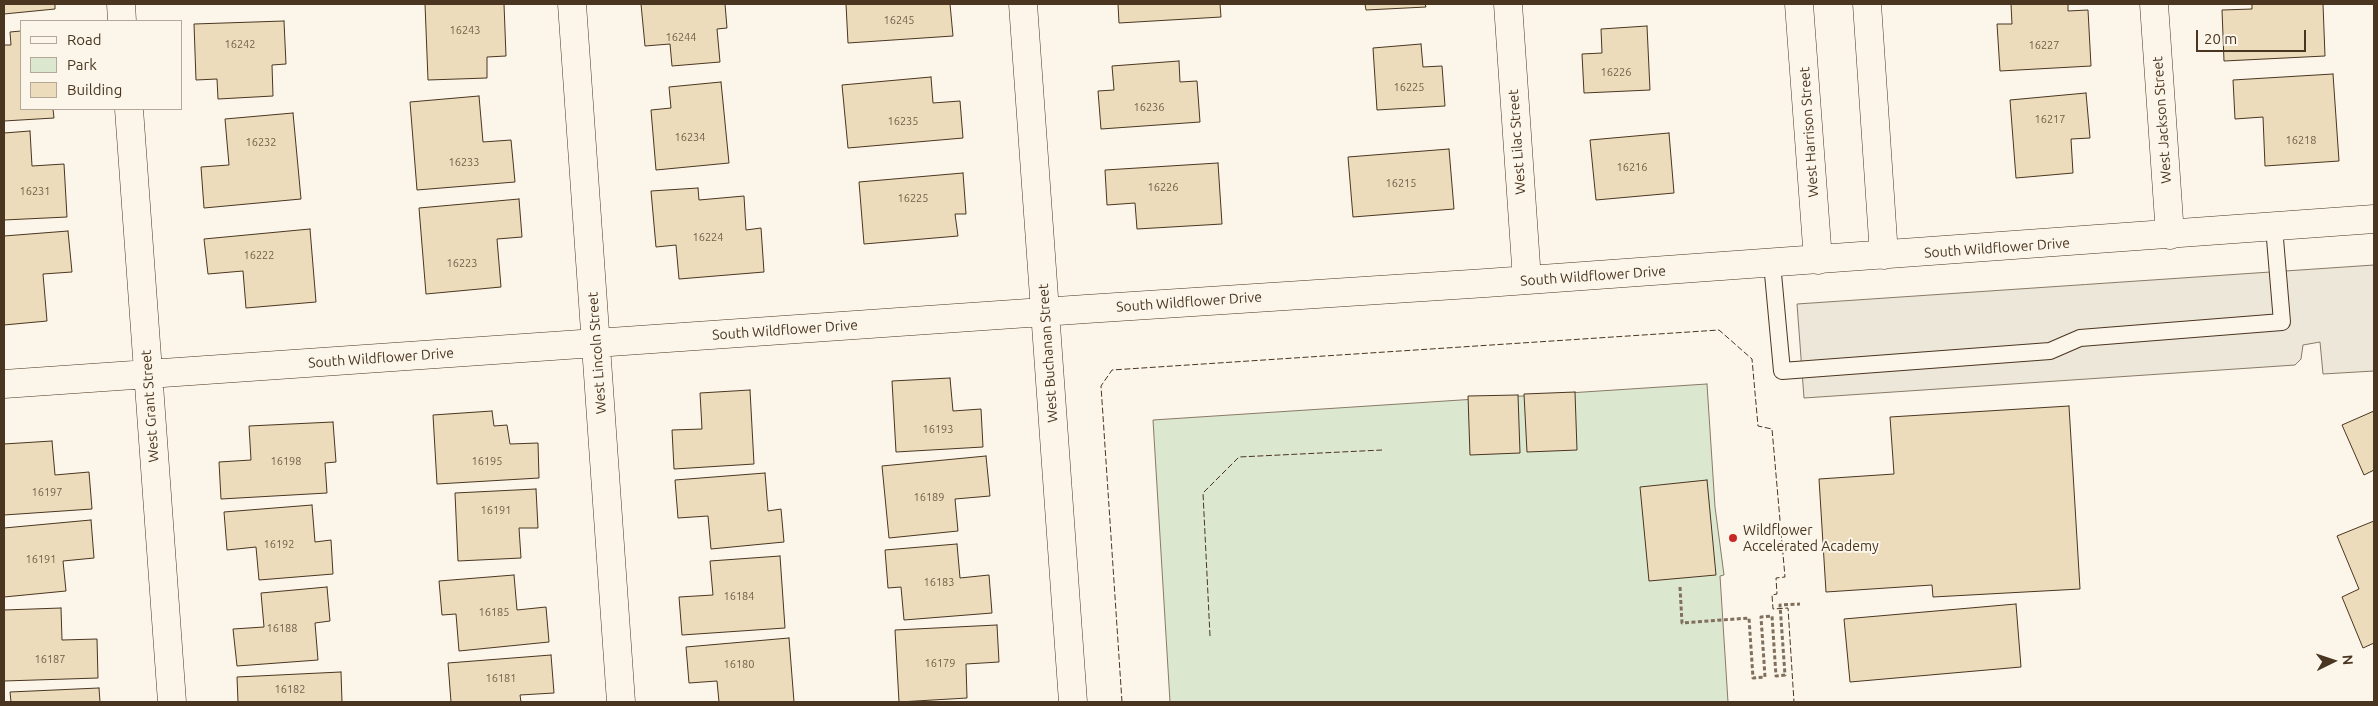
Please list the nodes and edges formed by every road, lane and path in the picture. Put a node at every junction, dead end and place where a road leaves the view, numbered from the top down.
1 (121, 4) edge
2 (572, 4) edge
3 (1023, 4) edge
4 (1508, 4) edge
5 (1799, 4) edge
6 (1867, 4) edge
7 (2154, 4) edge
8 (122, 20) edge
9 (129, 110) edge
10 (2374, 219) edge
11 (2274, 227) junction
12 (2170, 236) junction
13 (1884, 256) junction
14 (1818, 260) junction
15 (1772, 263) junction
16 (1527, 280) junction
17 (1045, 312) junction
18 (596, 342) junction
19 (148, 375) junction
20 (4, 384) edge
21 (1680, 587) dead end
22 (1800, 604) dead end
23 (172, 702) edge
24 (621, 702) edge
25 (1073, 702) edge

1 - 8 street
2 - 18 street, West Lincoln Street
3 - 17 street, West Buchanan Street
4 - 16 street, West Lilac Street
5 - 14 street, West Harrison Street
6 - 13 street
7 - 12 street, West Jackson Street
9 - 19 street, West Grant Street
10 - 11 street, South Wildflower Drive
11 - 12 street, South Wildflower Drive
11 - 15 lane
12 - 13 street, South Wildflower Drive
13 - 14 street, South Wildflower Drive
14 - 15 street, South Wildflower Drive
15 - 16 street, South Wildflower Drive
16 - 17 street, South Wildflower Drive
17 - 18 street, South Wildflower Drive
17 - 25 street, West Buchanan Street
18 - 19 street, South Wildflower Drive
18 - 24 street, West Lincoln Street
19 - 20 street, South Wildflower Drive
19 - 23 street, West Grant Street
21 - 22 path

